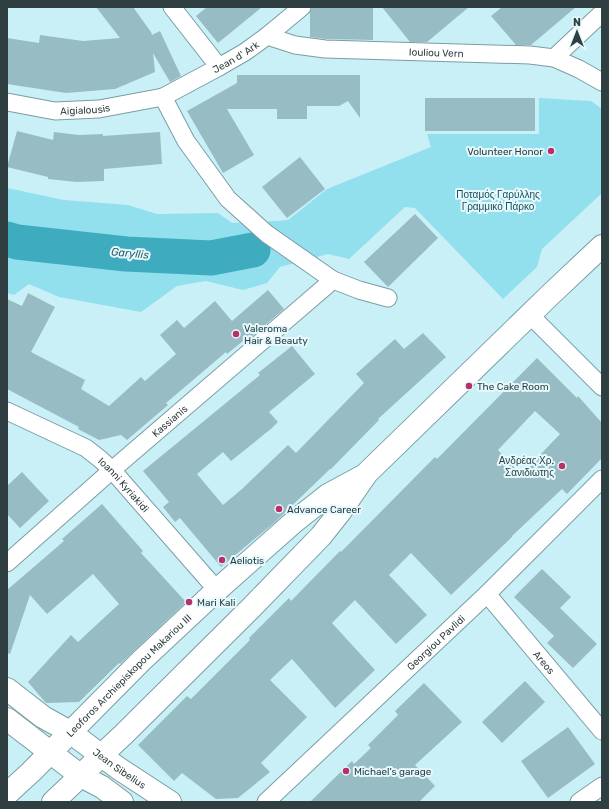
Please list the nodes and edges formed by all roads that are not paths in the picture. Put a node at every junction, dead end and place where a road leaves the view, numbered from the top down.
1 (172, 7) edge
2 (302, 7) edge
3 (602, 13) edge
4 (267, 36) junction
5 (554, 58) junction
6 (219, 67) junction
7 (602, 82) edge
8 (163, 97) junction
9 (7, 102) edge
10 (602, 246) edge
11 (333, 280) junction
12 (388, 298) dead end
13 (530, 315) junction
14 (602, 387) edge
15 (7, 411) edge
16 (112, 470) junction
17 (367, 473) junction
18 (602, 479) edge
19 (7, 563) edge
20 (217, 590) junction
21 (487, 594) junction
22 (7, 689) edge
23 (7, 719) edge
24 (602, 731) edge
25 (70, 732) junction
26 (51, 752) junction
27 (100, 755) junction
28 (81, 776) junction
29 (602, 786) edge
30 (7, 794) edge
31 (53, 802) edge
32 (122, 802) edge
33 (170, 802) edge
34 (266, 802) edge
35 (579, 802) edge

1 - 6 street
2 - 4 street, Jean d' Ark
3 - 5 street
4 - 5 street, Iouliou Vern
4 - 6 street, Jean d' Ark
5 - 7 street, Iouliou Vern
6 - 8 street, Jean d' Ark
8 - 9 street, Aigialousis
8 - 11 street
10 - 13 main road, Leoforos Archiepiskopou Makariou III
11 - 12 street
11 - 16 street, Kassianis
13 - 14 street
13 - 17 main road, Leoforos Archiepiskopou Makariou III
15 - 16 street, Ioanni Kyriakidi
16 - 19 street, Kassianis
16 - 20 street, Ioanni Kyriakidi
17 - 20 main road, Leoforos Archiepiskopou Makariou III
17 - 27 main road, Leoforos Archiepiskopou Makariou III
18 - 21 street, Georgiou Pavlidi
20 - 25 main road, Leoforos Archiepiskopou Makariou III
21 - 24 street, Areos
21 - 34 street, Georgiou Pavlidi
22 - 25 main road, Jean Sibelius
23 - 26 main road
25 - 26 main road, Leoforos Archiepiskopou Makariou III
25 - 27 main road, Jean Sibelius
26 - 28 main road
26 - 30 main road, Leoforos Archiepiskopou Makariou III
27 - 28 main road, Leoforos Archiepiskopou Makariou III
27 - 33 main road, Jean Sibelius
28 - 31 main road, Leoforos Archiepiskopou Makariou III
28 - 32 main road
29 - 35 street

